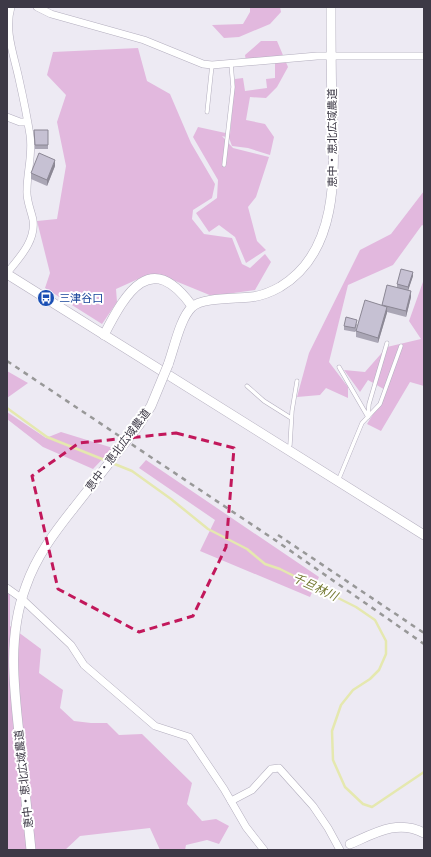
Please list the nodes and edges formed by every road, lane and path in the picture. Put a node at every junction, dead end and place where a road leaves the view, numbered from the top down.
1 (11, 7) edge
2 (36, 7) edge
3 (331, 7) edge
4 (424, 56) edge
5 (331, 57) junction
6 (231, 64) junction
7 (212, 65) junction
8 (207, 112) dead end
9 (7, 117) edge
10 (27, 122) junction
11 (224, 165) dead end
12 (7, 274) edge
13 (192, 306) junction
14 (104, 335) junction
15 (387, 343) dead end
16 (401, 346) dead end
17 (339, 367) dead end
18 (297, 381) dead end
19 (247, 386) dead end
20 (368, 417) junction
21 (291, 418) junction
22 (287, 449) junction
23 (338, 481) junction
24 (424, 535) edge
25 (7, 588) edge
26 (21, 598) junction
27 (231, 801) junction
28 (424, 833) edge
29 (350, 844) dead end
30 (31, 850) edge
31 (264, 850) edge
32 (340, 850) edge

1 - 10 street
2 - 7 street
3 - 5 street, 恵中・恵北広域農道
4 - 5 street
5 - 6 street
5 - 13 street, 恵中・恵北広域農道
6 - 7 street
6 - 11 lane
7 - 8 lane
9 - 10 street
10 - 12 street
12 - 14 street
13 - 14 street
13 - 26 street, 恵中・恵北広域農道, bridge
14 - 22 street
15 - 20 lane
16 - 20 lane
17 - 20 lane
18 - 21 lane
19 - 21 lane
20 - 23 lane
21 - 22 lane
22 - 23 street
23 - 24 street
25 - 26 street
26 - 27 street
26 - 30 street, 恵中・恵北広域農道
27 - 31 street
27 - 32 street
28 - 29 street

